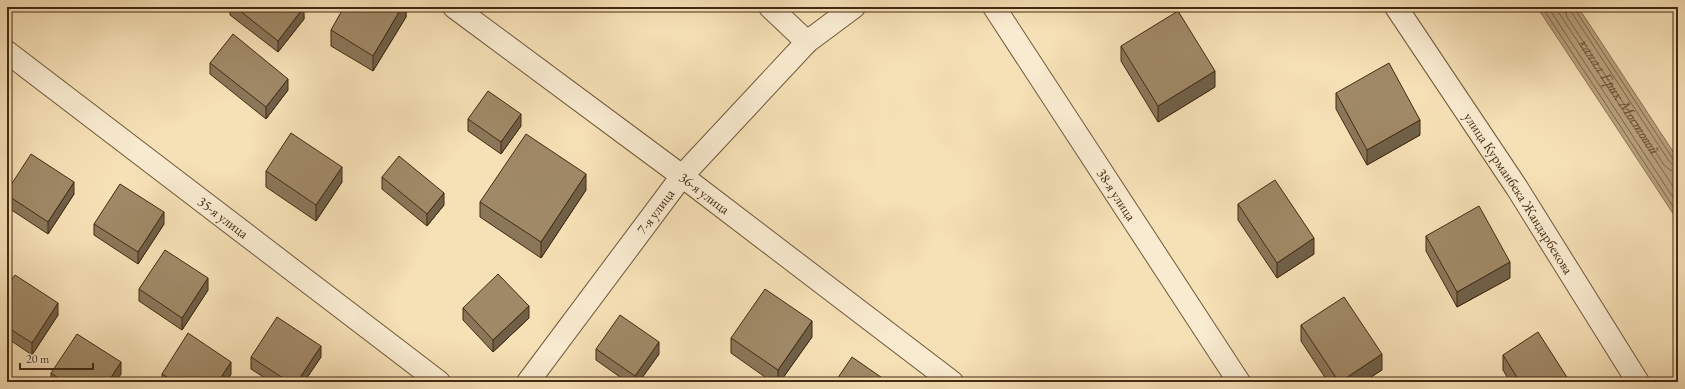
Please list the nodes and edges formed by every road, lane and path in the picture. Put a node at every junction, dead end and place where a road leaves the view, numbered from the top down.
1 (454, 7) edge
2 (770, 7) edge
3 (854, 7) edge
4 (994, 7) edge
5 (1396, 7) edge
6 (807, 42) junction
7 (7, 52) edge
8 (682, 176) junction
9 (439, 382) edge
10 (528, 382) edge
11 (952, 382) edge
12 (1240, 382) edge
13 (1638, 382) edge

1 - 8 street, 36-я улица
2 - 6 street
3 - 6 street, 7-я улица
4 - 12 street, 38-я улица
5 - 13 street, улица Курманбека Жандарбекова
6 - 8 street, 7-я улица
7 - 9 street, 35-я улица
8 - 10 street, 7-я улица
8 - 11 street, 36-я улица

